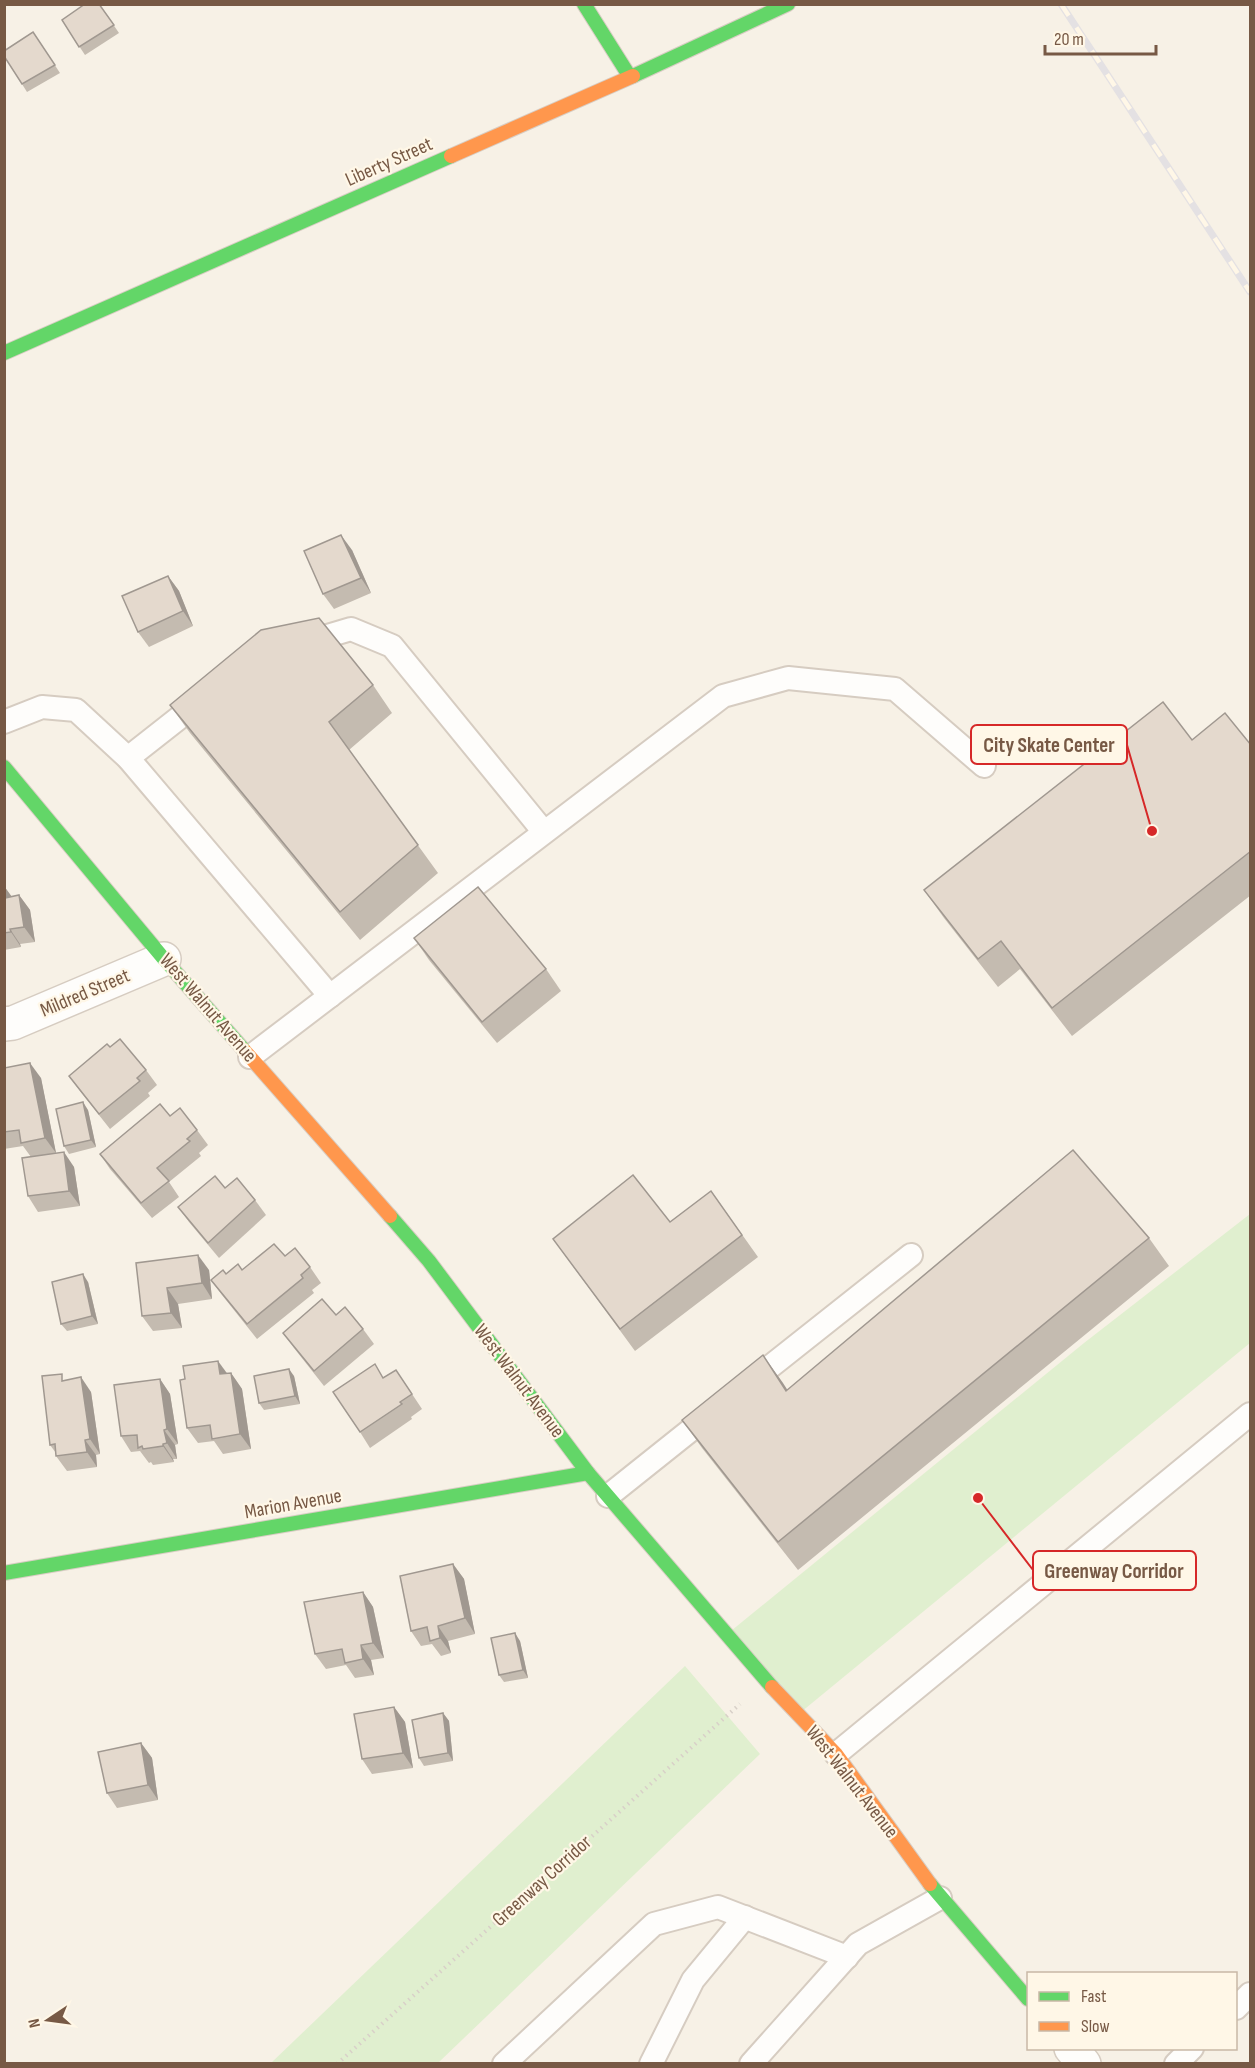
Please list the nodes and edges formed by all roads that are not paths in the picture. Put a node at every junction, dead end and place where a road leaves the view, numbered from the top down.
1 (584, 4) edge
2 (788, 4) edge
3 (630, 77) junction
4 (4, 353) edge
5 (279, 650) edge
6 (221, 686) edge
7 (4, 722) edge
8 (128, 758) junction
9 (984, 766) dead end
10 (4, 767) edge
11 (544, 832) junction
12 (164, 959) junction
13 (330, 996) junction
14 (4, 1024) edge
15 (250, 1057) junction
16 (911, 1255) dead end
17 (1251, 1414) edge
18 (588, 1473) junction
19 (608, 1496) junction
20 (4, 1573) edge
21 (836, 1754) junction
22 (940, 1898) junction
23 (745, 1917) junction
24 (848, 1957) junction
25 (1251, 1994) edge
26 (1027, 1998) edge
27 (1237, 2007) edge
28 (1072, 2050) edge
29 (1191, 2050) edge
30 (504, 2064) edge
31 (651, 2064) edge
32 (752, 2064) edge
33 (1084, 2064) edge
34 (1176, 2064) edge

1 - 3 street
2 - 3 street, Liberty Street
3 - 4 street, Liberty Street
5 - 11 lane
6 - 8 lane
7 - 8 lane
8 - 13 lane
9 - 11 lane
10 - 12 street, West Walnut Avenue
11 - 13 lane
12 - 14 street, Mildred Street
12 - 15 street, West Walnut Avenue
13 - 15 lane
15 - 18 street, West Walnut Avenue
16 - 19 lane
17 - 21 lane
18 - 19 street, West Walnut Avenue
18 - 20 street, Marion Avenue
19 - 21 street, West Walnut Avenue
21 - 22 street, West Walnut Avenue
22 - 24 lane
22 - 26 street, West Walnut Avenue
23 - 24 lane
23 - 30 lane
23 - 31 lane
24 - 32 lane
25 - 27 lane
28 - 33 street
29 - 34 lane

